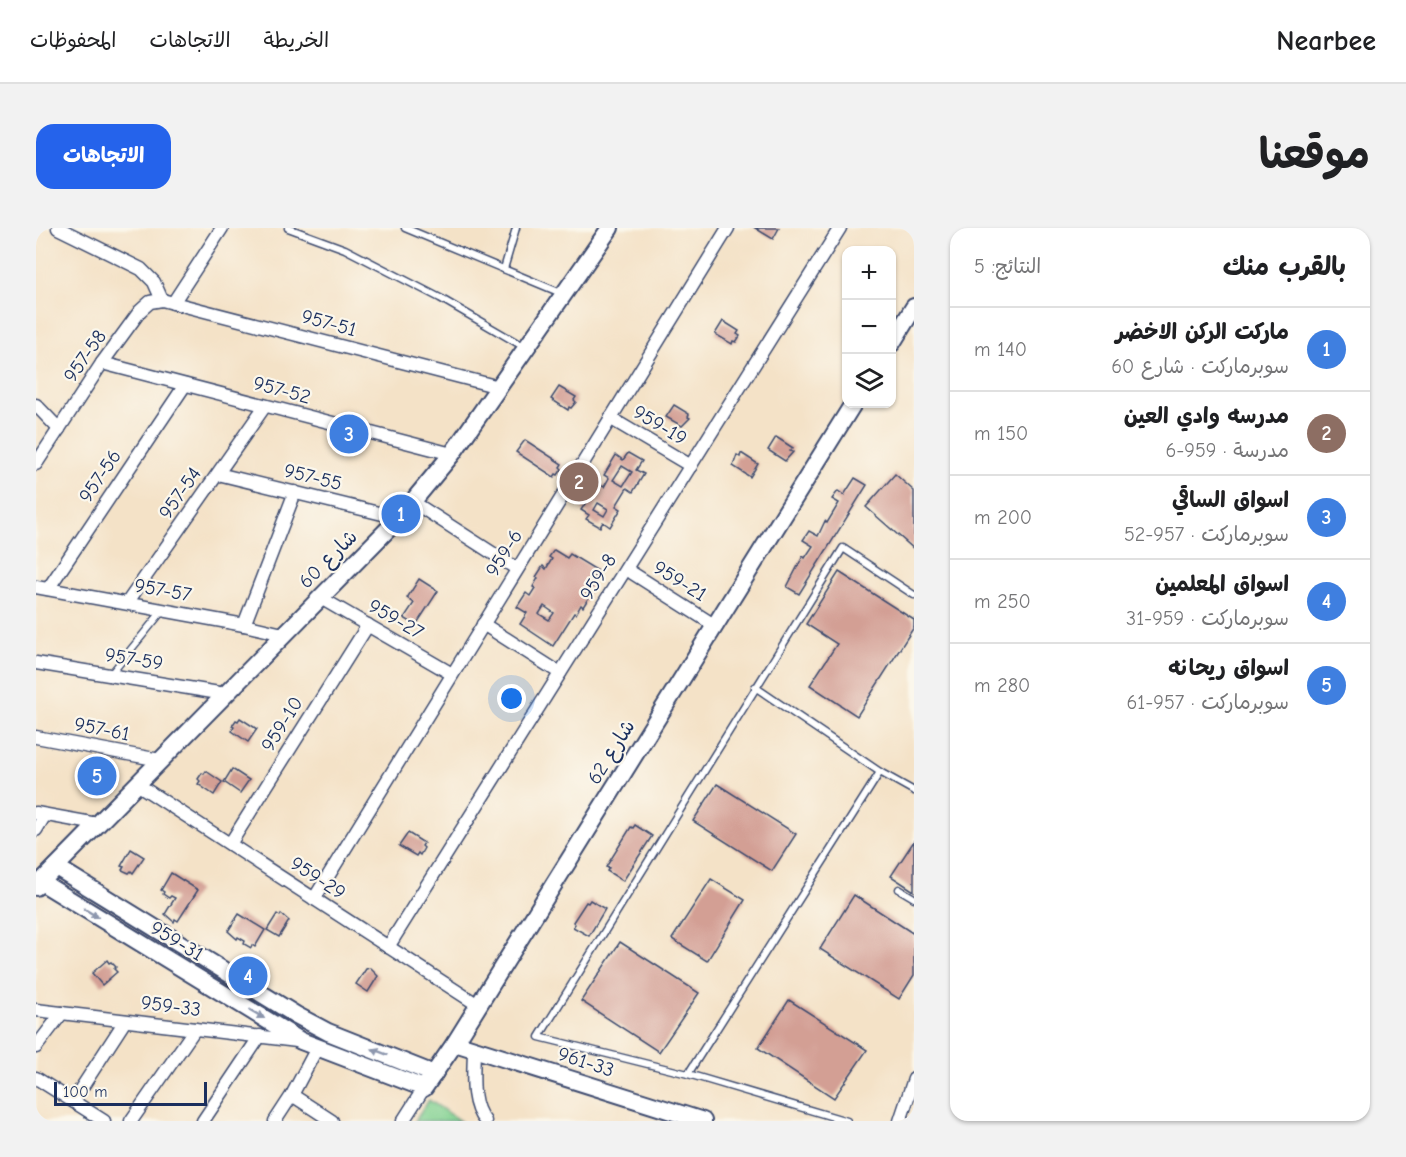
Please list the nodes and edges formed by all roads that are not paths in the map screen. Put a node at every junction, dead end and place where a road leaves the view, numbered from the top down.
1 (58, 228) edge
2 (222, 228) edge
3 (288, 228) edge
4 (405, 228) edge
5 (516, 228) edge
6 (610, 228) edge
7 (728, 228) edge
8 (840, 228) edge
9 (418, 231) edge
10 (504, 269) junction
11 (565, 294) junction
12 (162, 302) junction
13 (914, 307) edge
14 (896, 335) edge
15 (526, 348) junction
16 (102, 363) junction
17 (185, 385) junction
18 (499, 387) junction
19 (36, 405) edge
20 (266, 406) junction
21 (850, 408) edge
22 (610, 418) junction
23 (59, 429) junction
24 (452, 454) junction
25 (36, 464) edge
26 (691, 466) junction
27 (218, 474) junction
28 (294, 492) junction
29 (413, 502) junction
30 (399, 518) junction
31 (517, 569) junction
32 (626, 569) junction
33 (42, 588) edge
34 (914, 596) edge
35 (320, 597) junction
36 (127, 603) junction
37 (163, 610) junction
38 (483, 624) junction
39 (244, 625) junction
40 (368, 625) junction
41 (714, 625) junction
42 (283, 634) junction
43 (36, 663) edge
44 (560, 673) junction
45 (452, 674) junction
46 (110, 675) junction
47 (755, 687) junction
48 (225, 694) junction
49 (36, 737) edge
50 (160, 760) junction
51 (880, 772) junction
52 (137, 784) junction
53 (914, 791) edge
54 (41, 814) edge
55 (97, 824) junction
56 (36, 830) edge
57 (230, 844) junction
58 (56, 867) junction
59 (38, 885) edge
60 (898, 889) dead end
61 (914, 898) edge
62 (314, 899) junction
63 (388, 947) junction
64 (478, 1005) junction
65 (36, 1010) edge
66 (62, 1013) junction
67 (125, 1021) junction
68 (195, 1029) junction
69 (260, 1036) junction
70 (301, 1041) junction
71 (455, 1043) junction
72 (318, 1046) junction
73 (36, 1047) edge
74 (474, 1048) junction
75 (434, 1074) junction
76 (688, 1074) junction
77 (36, 1078) edge
78 (914, 1079) edge
79 (424, 1088) junction
80 (292, 1095) junction
81 (73, 1101) junction
82 (104, 1121) edge
83 (131, 1121) edge
84 (203, 1121) edge
85 (275, 1121) edge
86 (332, 1121) edge
87 (403, 1121) edge
88 (485, 1121) edge
89 (703, 1121) edge
90 (847, 1121) edge
91 (900, 1121) edge

1 - 12 street
2 - 12 street, 957-58
3 - 15 lane
4 - 9 lane
5 - 10 lane
6 - 11 street, شارع 60
7 - 22 street, 959-6
8 - 26 street, 959-8
9 - 10 lane
10 - 11 lane
11 - 15 street, شارع 60
12 - 16 street, 957-58
12 - 18 street, 957-51
13 - 14 street
15 - 18 street, شارع 60
16 - 17 street, 957-52
16 - 23 street, 957-58
17 - 20 street, 957-52
17 - 33 street, 957-56
18 - 24 street, شارع 60
19 - 23 street
20 - 24 street, 957-52
20 - 27 street, 957-54
21 - 41 street, شارع 62
22 - 26 street, 959-19
22 - 31 street, 959-6
23 - 25 street, 957-58
24 - 29 street, شارع 60
26 - 32 street, 959-8
27 - 28 street, 957-55
27 - 36 street, 957-54
28 - 30 street, 957-55
28 - 39 street
29 - 30 street, شارع 60
29 - 31 street
30 - 35 street, شارع 60
31 - 38 street, 959-6
32 - 41 street, 959-21
32 - 44 street, 959-8
33 - 36 street, 957-57
34 - 47 lane
35 - 40 street, 959-27
35 - 42 street, شارع 60
36 - 37 street, 957-57
37 - 39 street, 957-57
37 - 46 lane
38 - 44 street
38 - 45 street, 959-6
39 - 42 street, 957-57
40 - 45 street, 959-27
40 - 57 street, 959-10
41 - 64 street, شارع 62
42 - 48 street, شارع 60
43 - 46 street, 957-59
44 - 63 street, 959-8
45 - 62 street, 959-6
46 - 48 street, 957-59
47 - 51 lane
47 - 76 lane
48 - 50 street, شارع 60
49 - 50 street, 957-61
50 - 52 street, شارع 60
51 - 53 lane
51 - 76 lane
52 - 55 street, شارع 60
52 - 57 street, 959-29
54 - 55 street
54 - 56 street
55 - 58 street, شارع 60
57 - 62 street, 959-29
58 - 59 street, شارع 60
75 -> 58 street, 959-31
59 -> 70 street, 959-31
60 - 61 lane
62 - 63 street, 959-29
63 - 64 street, 959-29
64 - 71 street, شارع 62
65 - 66 street, 959-33
66 - 67 street, 959-33
66 - 73 street
67 - 68 street, 959-33
67 - 81 street
68 - 69 street, 959-33
68 - 83 street
69 - 70 street, 959-33
69 - 84 street
70 - 72 street, 959-31
71 - 74 street, 961-33
71 - 75 street, شارع 62
72 - 79 street, 959-31
72 - 80 street
74 - 88 street
74 - 89 street, 961-33
75 - 79 street, شارع 62
76 - 90 lane
77 - 81 street
78 - 91 street
79 - 87 street, شارع 62
80 - 85 street
80 - 86 street
81 - 82 street

